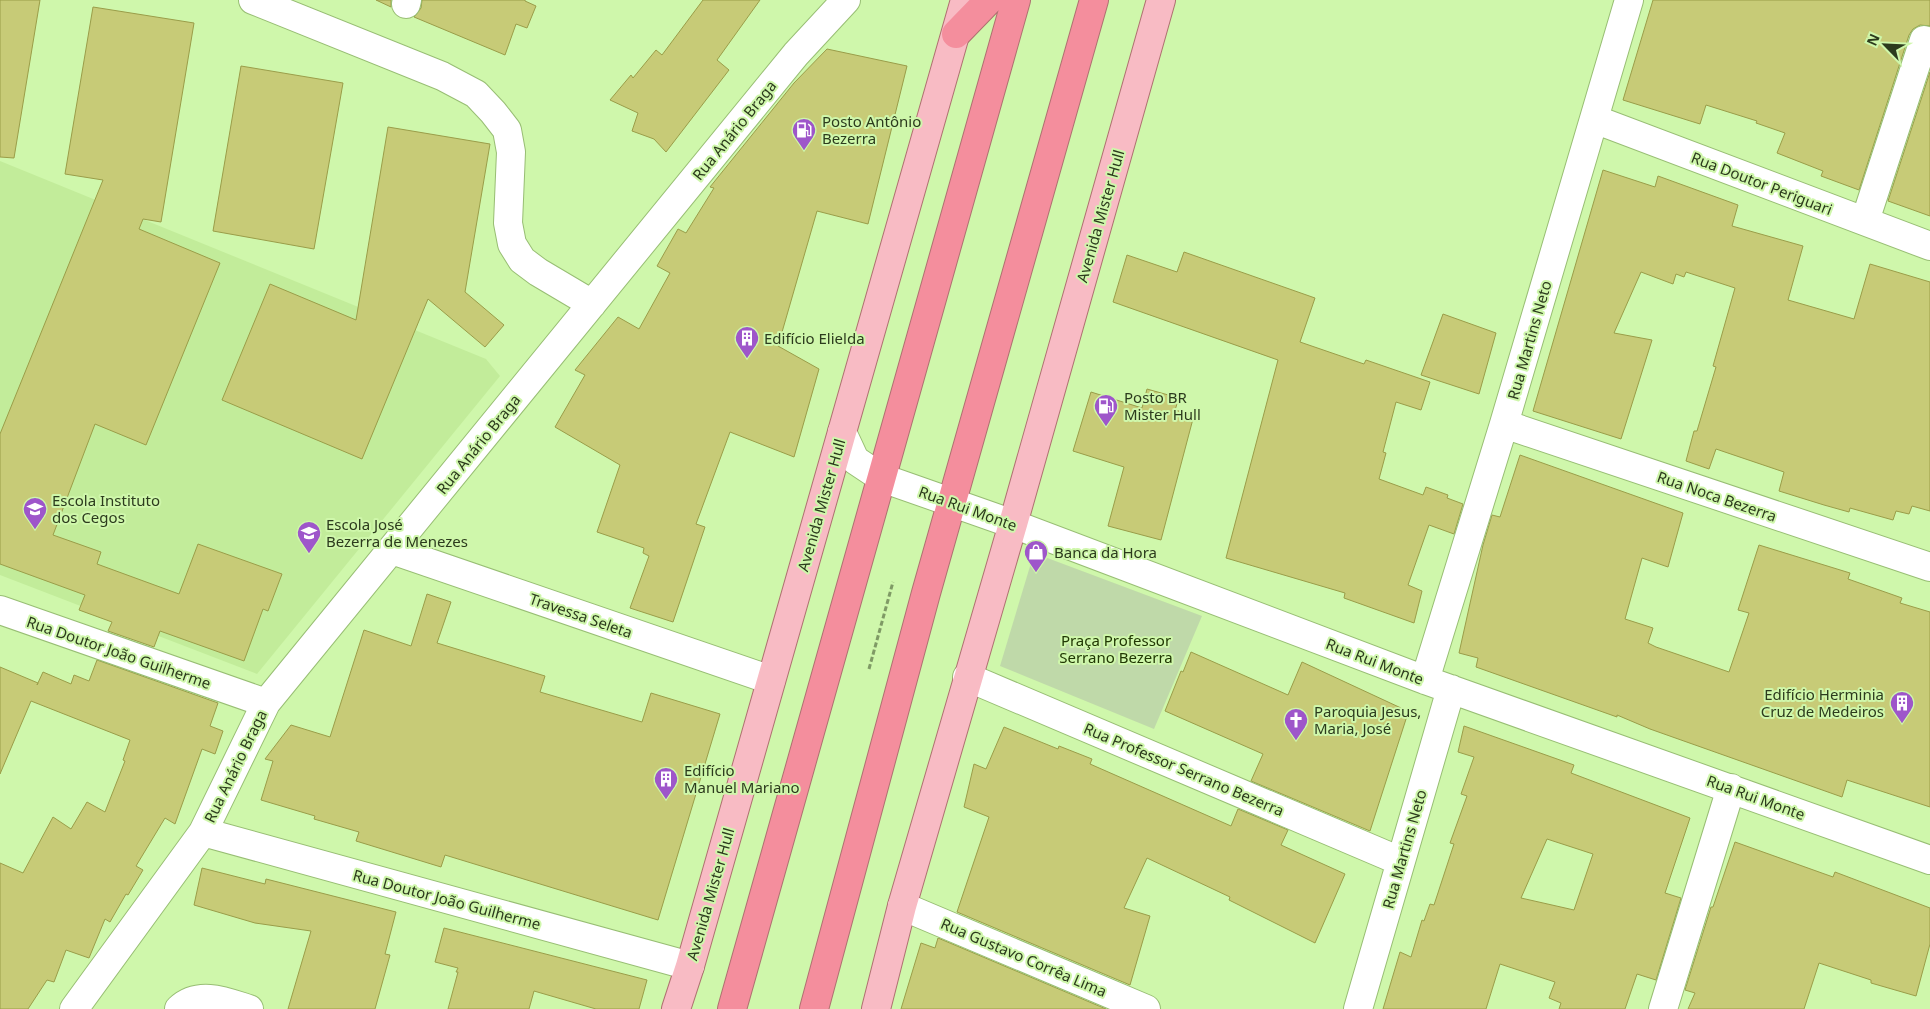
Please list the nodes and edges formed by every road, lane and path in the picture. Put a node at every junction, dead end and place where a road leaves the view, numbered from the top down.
1 (253, 0) edge
2 (846, 0) edge
3 (965, 0) edge
4 (989, 0) edge
5 (1016, 0) edge
6 (1094, 0) edge
7 (1161, 0) edge
8 (1629, 0) edge
9 (956, 34) junction
10 (1924, 40) dead end
11 (1594, 119) junction
12 (1865, 221) junction
13 (1930, 246) edge
14 (592, 304) junction
15 (1504, 424) junction
16 (842, 432) junction
17 (882, 478) junction
18 (951, 503) junction
19 (1013, 524) junction
20 (392, 550) junction
21 (1930, 567) edge
22 (893, 582) dead end
23 (0, 610) edge
24 (869, 669) dead end
25 (967, 677) junction
26 (771, 680) junction
27 (1425, 680) junction
28 (1451, 689) junction
29 (266, 703) junction
30 (1731, 788) junction
31 (203, 832) junction
32 (1930, 860) edge
33 (1400, 861) junction
34 (902, 906) junction
35 (690, 966) junction
36 (74, 1009) edge
37 (179, 1009) edge
38 (249, 1009) edge
39 (676, 1009) edge
40 (732, 1009) edge
41 (814, 1009) edge
42 (876, 1009) edge
43 (1146, 1009) edge
44 (1358, 1009) edge
45 (1663, 1009) edge

1 - 14 street
2 - 14 street, Rua Anário Braga
3 - 9 main road, Avenida Mister Hull
4 - 9 highway
5 - 17 highway
6 - 18 highway
7 - 19 main road, Avenida Mister Hull
8 - 11 street, Rua Martins Neto
9 - 16 main road, Avenida Mister Hull
10 - 12 street
11 - 12 street, Rua Doutor Periguari
11 - 15 street, Rua Martins Neto
12 - 13 street, Rua Doutor Periguari
14 - 20 street, Rua Anário Braga
15 - 21 street, Rua Noca Bezerra
15 - 27 street, Rua Martins Neto
16 - 17 street, Rua Rui Monte
16 - 26 main road, Avenida Mister Hull
17 - 18 street, Rua Rui Monte
17 - 40 highway
18 - 19 street, Rua Rui Monte
18 - 41 highway
19 - 25 main road, Avenida Mister Hull
19 - 27 street, Rua Rui Monte
20 - 26 street, Travessa Seleta
20 - 29 street, Rua Anário Braga
22 - 24 path
23 - 29 street, Rua Doutor João Guilherme
25 - 33 street, Rua Professor Serrano Bezerra
25 - 34 main road, Avenida Mister Hull
26 - 35 main road, Avenida Mister Hull
27 - 28 street, Rua Rui Monte
28 - 30 street, Rua Rui Monte
28 - 33 street, Rua Martins Neto
29 - 31 street, Rua Anário Braga
30 - 32 street, Rua Rui Monte
30 - 45 street
31 - 35 street, Rua Doutor João Guilherme
31 - 36 street, Rua Anário Braga
33 - 44 street, Rua Martins Neto
34 - 42 main road, Avenida Mister Hull
34 - 43 street, Rua Gustavo Corrêa Lima
35 - 39 main road, Avenida Mister Hull
37 - 38 street

